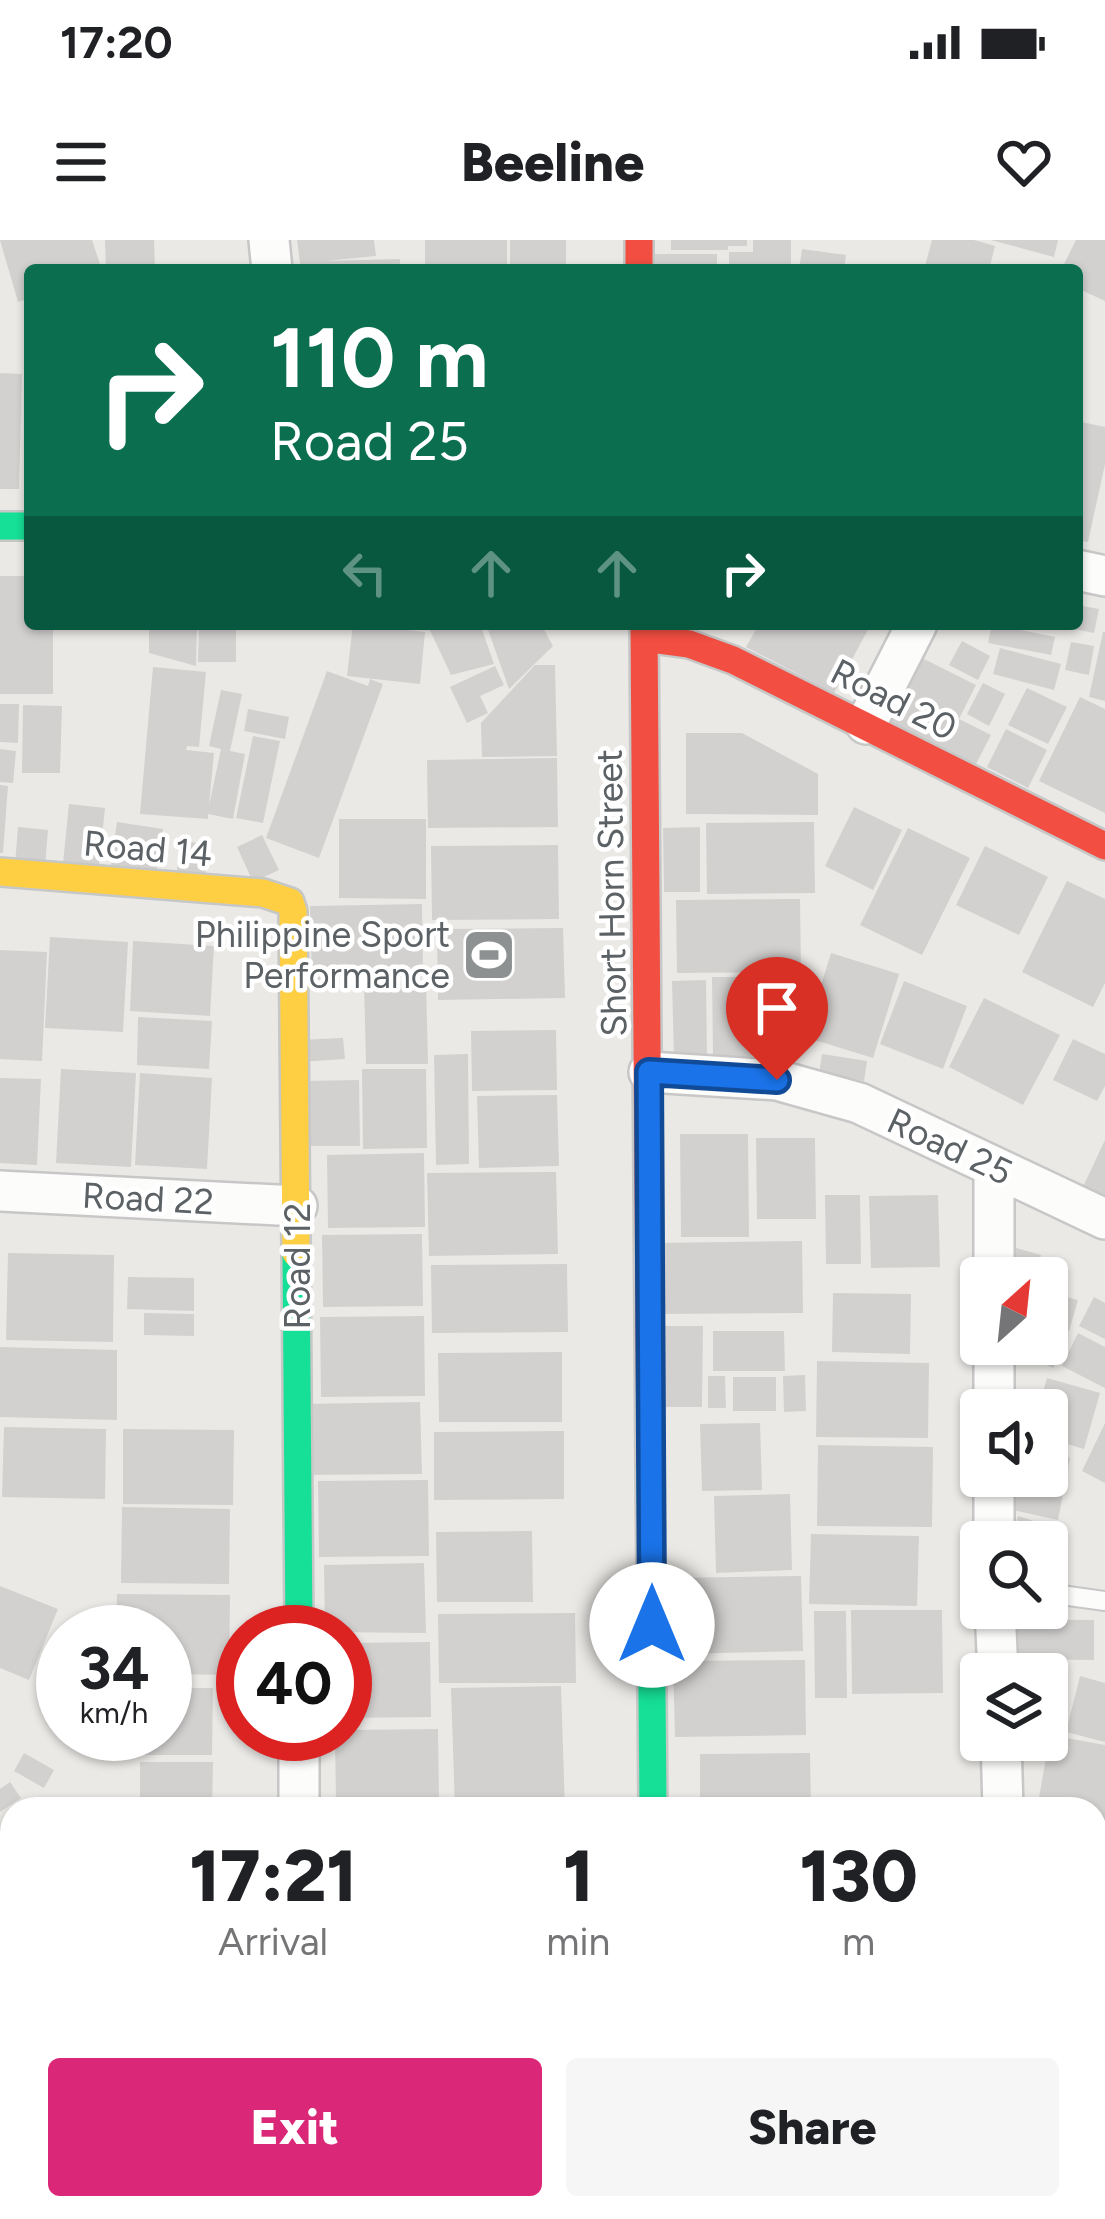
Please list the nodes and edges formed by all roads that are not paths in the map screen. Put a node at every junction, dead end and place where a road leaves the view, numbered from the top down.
1 (913, 630) edge
2 (644, 631) edge
3 (866, 724) junction
4 (1105, 846) edge
5 (0, 872) edge
6 (290, 902) joint
7 (649, 1072) junction
8 (994, 1167) junction
9 (0, 1191) edge
10 (297, 1206) junction
11 (1105, 1219) edge
12 (994, 1257) edge
13 (1068, 1596) edge
14 (1105, 1601) edge
15 (298, 1605) edge
16 (299, 1761) edge
17 (1001, 1761) edge
18 (299, 1797) edge
19 (653, 1797) edge
20 (1003, 1797) edge

1 - 3 street
2 - 3 street, Road 20
2 - 7 street, Short Horn Street
3 - 4 street, Road 20
5 - 6 street, Road 14
6 - 10 street, Road 12
7 - 8 street, Road 25
7 - 19 street, Short Horn Street
8 - 11 street, Road 25
8 - 12 street
9 - 10 street, Road 22
10 - 15 street, Road 12
13 - 14 lane
16 - 18 street
17 - 20 street

